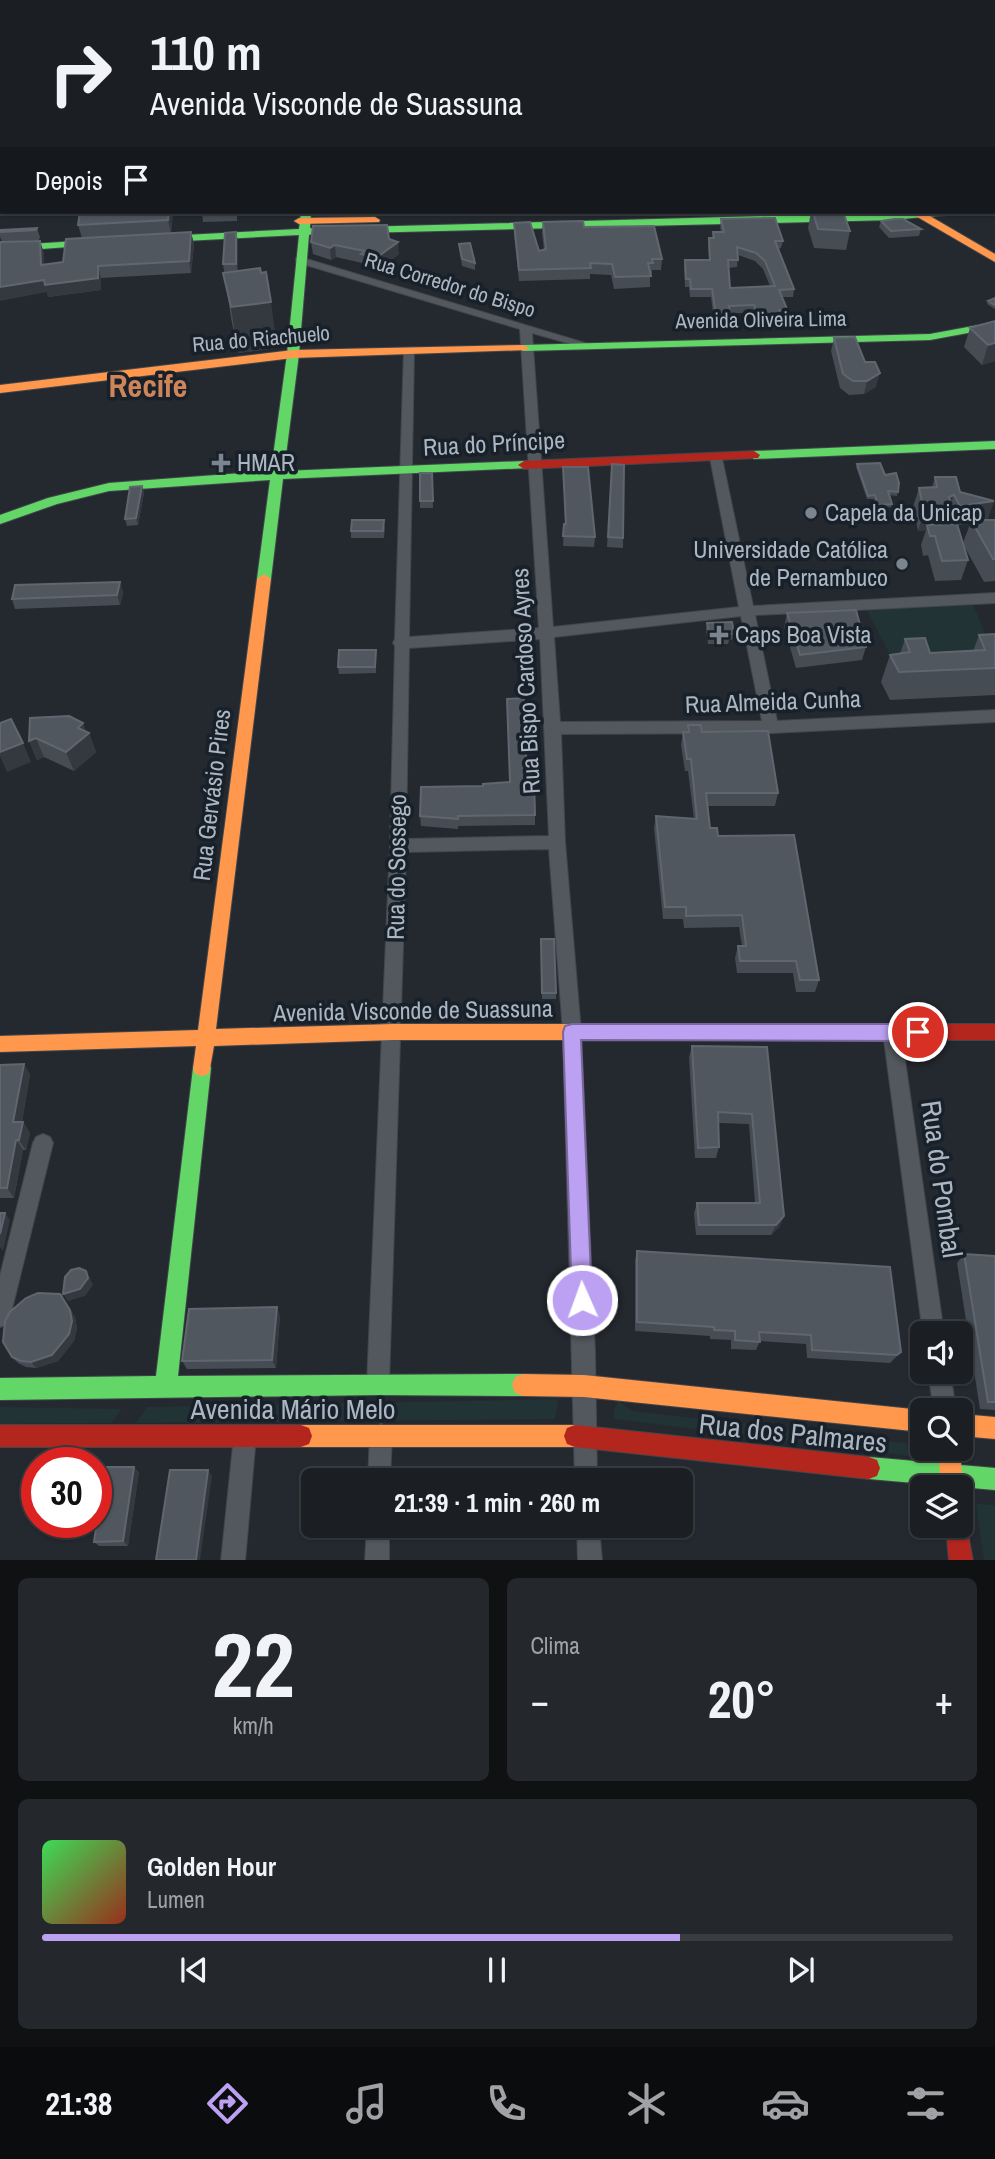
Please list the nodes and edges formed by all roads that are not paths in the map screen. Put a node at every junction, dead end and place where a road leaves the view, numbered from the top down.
1 (490, 214) edge
2 (919, 214) edge
3 (306, 228) edge
4 (151, 235) edge
5 (0, 237) edge
6 (0, 248) edge
7 (995, 259) edge
8 (300, 260) junction
9 (995, 325) edge
10 (526, 328) junction
11 (589, 346) junction
12 (527, 347) junction
13 (408, 351) junction
14 (293, 354) junction
15 (0, 389) edge
16 (995, 445) edge
17 (716, 458) junction
18 (536, 464) junction
19 (404, 471) junction
20 (276, 474) junction
21 (0, 520) edge
22 (995, 598) edge
23 (746, 611) junction
24 (547, 633) junction
25 (400, 643) junction
26 (995, 716) edge
27 (771, 727) junction
28 (553, 728) junction
29 (557, 842) junction
30 (398, 846) junction
31 (393, 1032) junction
32 (572, 1032) junction
33 (892, 1032) junction
34 (995, 1032) edge
35 (205, 1037) junction
36 (0, 1044) edge
37 (43, 1143) dead end
38 (0, 1317) edge
39 (932, 1321) edge
40 (379, 1384) junction
41 (166, 1385) junction
42 (584, 1386) junction
43 (0, 1389) edge
44 (910, 1420) edge
45 (973, 1426) edge
46 (995, 1428) edge
47 (381, 1435) junction
48 (0, 1436) edge
49 (245, 1436) junction
50 (585, 1436) junction
51 (380, 1468) edge
52 (586, 1468) edge
53 (910, 1477) edge
54 (995, 1479) edge
55 (973, 1481) edge
56 (378, 1538) edge
57 (589, 1538) edge
58 (958, 1538) edge
59 (233, 1560) edge
60 (377, 1560) edge
61 (590, 1560) edge
62 (961, 1560) edge

1 - 3 main road
2 - 3 main road
2 - 7 main road
3 - 4 main road
3 - 8 main road, Rua Gervásio Pires
5 - 6 main road
8 - 10 street, Rua Corredor do Bispo
8 - 14 main road, Rua Gervásio Pires
9 - 11 main road, Avenida Oliveira Lima
10 - 11 street, Rua Corredor do Bispo
10 - 12 street, Rua Bispo Cardoso Ayres
11 - 12 main road, Avenida Oliveira Lima
12 - 13 main road, Rua do Riachuelo
12 - 18 street, Rua Bispo Cardoso Ayres
13 - 14 main road, Rua do Riachuelo
13 - 19 street, Rua do Sossego
14 - 15 main road, Rua do Riachuelo
14 - 20 main road, Rua Gervásio Pires
16 - 17 main road, Rua do Príncipe
17 - 18 main road, Rua do Príncipe
17 - 23 street
18 - 19 main road, Rua do Príncipe
18 - 24 street, Rua Bispo Cardoso Ayres
19 - 20 main road, Rua do Príncipe
19 - 25 street, Rua do Sossego
20 - 21 main road, Rua do Príncipe
20 - 35 main road, Rua Gervásio Pires
22 - 23 street
23 - 24 street
23 - 27 street
24 - 25 street
24 - 28 street, Rua Bispo Cardoso Ayres
25 - 30 street, Rua do Sossego
26 - 27 street, Rua Almeida Cunha
27 - 28 street, Rua Almeida Cunha
28 - 29 street, Rua Bispo Cardoso Ayres
29 - 30 street
29 - 32 street, Rua Bispo Cardoso Ayres
30 - 31 street, Rua do Sossego
31 - 32 main road, Avenida Visconde de Suassuna
31 - 35 main road, Avenida Visconde de Suassuna
31 - 40 street, Rua do Sossego
32 - 33 main road, Avenida Visconde de Suassuna
32 - 42 street, Rua Bispo Cardoso Ayres
33 - 34 main road, Avenida Visconde de Suassuna
33 - 39 street, Rua do Pombal
35 - 36 main road, Avenida Visconde de Suassuna
35 - 41 main road, Rua Gervásio Pires
37 - 38 street
40 - 41 main road, Avenida Mário Melo
40 - 42 main road, Avenida Mário Melo
41 - 43 main road, Avenida Mário Melo
42 - 44 main road, Rua dos Palmares
42 - 50 street, Rua Bispo Cardoso Ayres
45 - 46 main road
47 - 49 main road, Avenida Mário Melo
47 - 50 main road, Avenida Mário Melo
47 - 51 street
48 - 49 main road, Avenida Mário Melo
49 - 59 street
50 - 52 street, Rua Bispo Cardoso Ayres
50 - 53 main road, Rua dos Palmares
54 - 55 main road, Rua dos Palmares
56 - 60 street
57 - 61 street
58 - 62 main road

